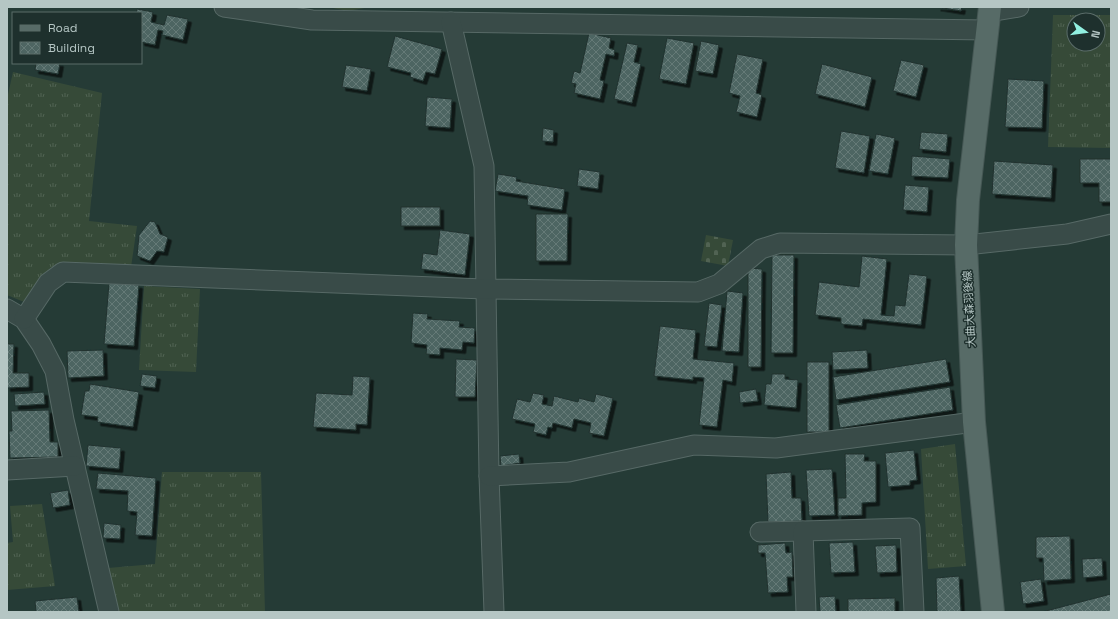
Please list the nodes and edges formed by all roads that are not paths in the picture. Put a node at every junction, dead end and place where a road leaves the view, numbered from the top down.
1 (224, 7) edge
2 (1019, 7) edge
3 (989, 16) edge
4 (464, 17) edge
5 (1111, 224) edge
6 (966, 245) junction
7 (484, 289) junction
8 (7, 309) edge
9 (24, 319) junction
10 (974, 422) junction
11 (76, 466) junction
12 (7, 470) edge
13 (489, 476) junction
14 (803, 531) junction
15 (760, 532) dead end
16 (109, 612) edge
17 (494, 612) edge
18 (806, 612) edge
19 (914, 612) edge
20 (993, 612) edge

1 - 4 street
2 - 3 street
3 - 4 street
3 - 6 main road, 大曲大森羽後線
4 - 7 street
5 - 6 street
6 - 7 street
6 - 10 main road, 大曲大森羽後線
7 - 9 street
7 - 13 street
8 - 9 street
9 - 11 street
10 - 13 street
10 - 20 main road, 大曲大森羽後線
11 - 12 street
11 - 16 street
13 - 17 street
14 - 15 street
14 - 18 street
14 - 19 street

